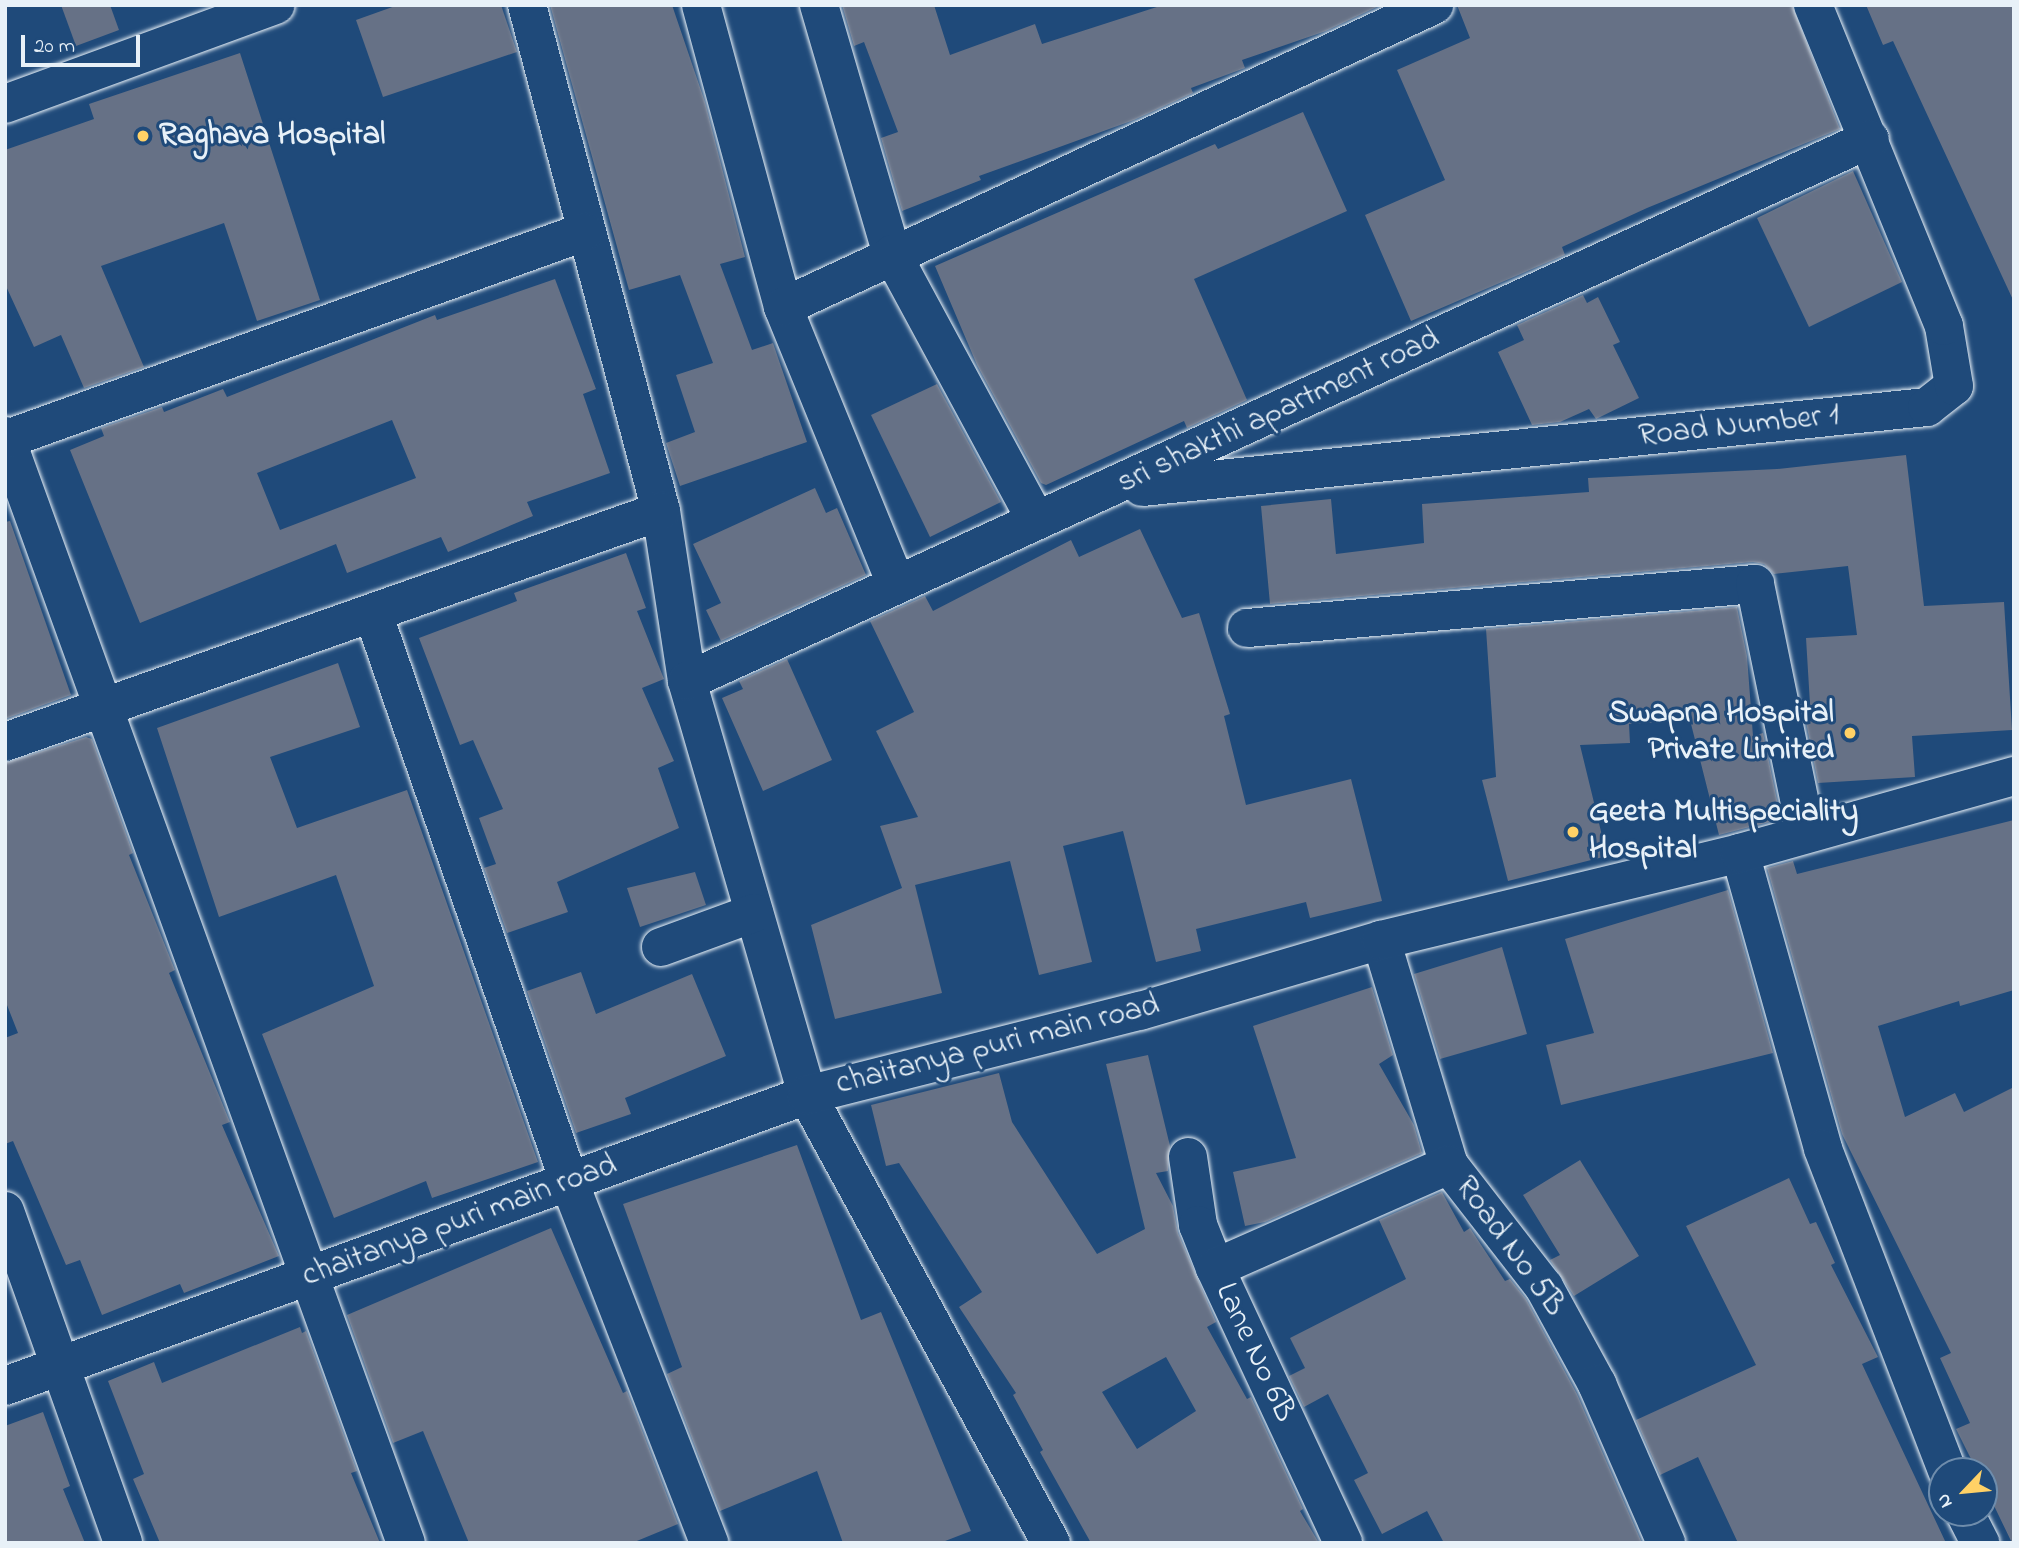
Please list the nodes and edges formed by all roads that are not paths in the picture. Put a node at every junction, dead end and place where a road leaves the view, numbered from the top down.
1 (275, 5) edge
2 (527, 5) edge
3 (701, 5) edge
4 (819, 5) edge
5 (1434, 5) edge
6 (1813, 5) edge
7 (5, 104) edge
8 (1870, 139) junction
9 (584, 232) junction
10 (892, 254) junction
11 (783, 307) junction
12 (6, 438) edge
13 (1112, 490) junction
14 (661, 511) junction
15 (1035, 519) junction
16 (896, 584) junction
17 (373, 613) junction
18 (1247, 628) dead end
19 (687, 681) junction
20 (104, 707) junction
21 (5, 742) edge
22 (2014, 776) edge
23 (1806, 832) junction
24 (1740, 853) junction
25 (754, 913) junction
26 (1381, 940) junction
27 (661, 947) dead end
28 (807, 1095) junction
29 (1188, 1157) dead end
30 (1449, 1165) junction
31 (570, 1184) junction
32 (5, 1211) edge
33 (1214, 1268) junction
34 (306, 1277) junction
35 (63, 1364) junction
36 (5, 1386) edge
37 (1942, 1457) edge
38 (1972, 1527) edge
39 (124, 1543) edge
40 (406, 1543) edge
41 (709, 1543) edge
42 (1051, 1543) edge
43 (1343, 1543) edge
44 (1666, 1543) edge
45 (1979, 1543) edge

1 - 7 street
2 - 9 street
3 - 11 street
4 - 10 street
5 - 10 street
6 - 8 street, Road Number 1
8 - 13 street, sri shakthi apartment road
8 - 13 street, Road Number 1
9 - 12 street
9 - 14 street
10 - 11 street
10 - 15 street
11 - 16 street
12 - 20 street
13 - 15 street, sri shakthi apartment road
14 - 17 street
14 - 19 street
15 - 16 street, sri shakthi apartment road
16 - 19 street, sri shakthi apartment road
17 - 20 street
17 - 31 street
18 - 23 street
19 - 25 street
20 - 21 street
20 - 34 street
22 - 23 street, chaitanya puri main road
23 - 24 street, chaitanya puri main road
24 - 26 street, chaitanya puri main road
24 - 37 street
25 - 27 street
25 - 28 street
26 - 28 street, chaitanya puri main road
26 - 30 street, Road No 5B
28 - 31 street, chaitanya puri main road
28 - 42 street
29 - 33 street, Lane No 6B
30 - 33 street
30 - 44 street, Road No 5B
31 - 34 street, chaitanya puri main road
31 - 41 street
32 - 35 street
33 - 43 street, Lane No 6B
34 - 35 street, chaitanya puri main road
34 - 40 street
35 - 36 street, chaitanya puri main road
35 - 39 street
38 - 45 street

